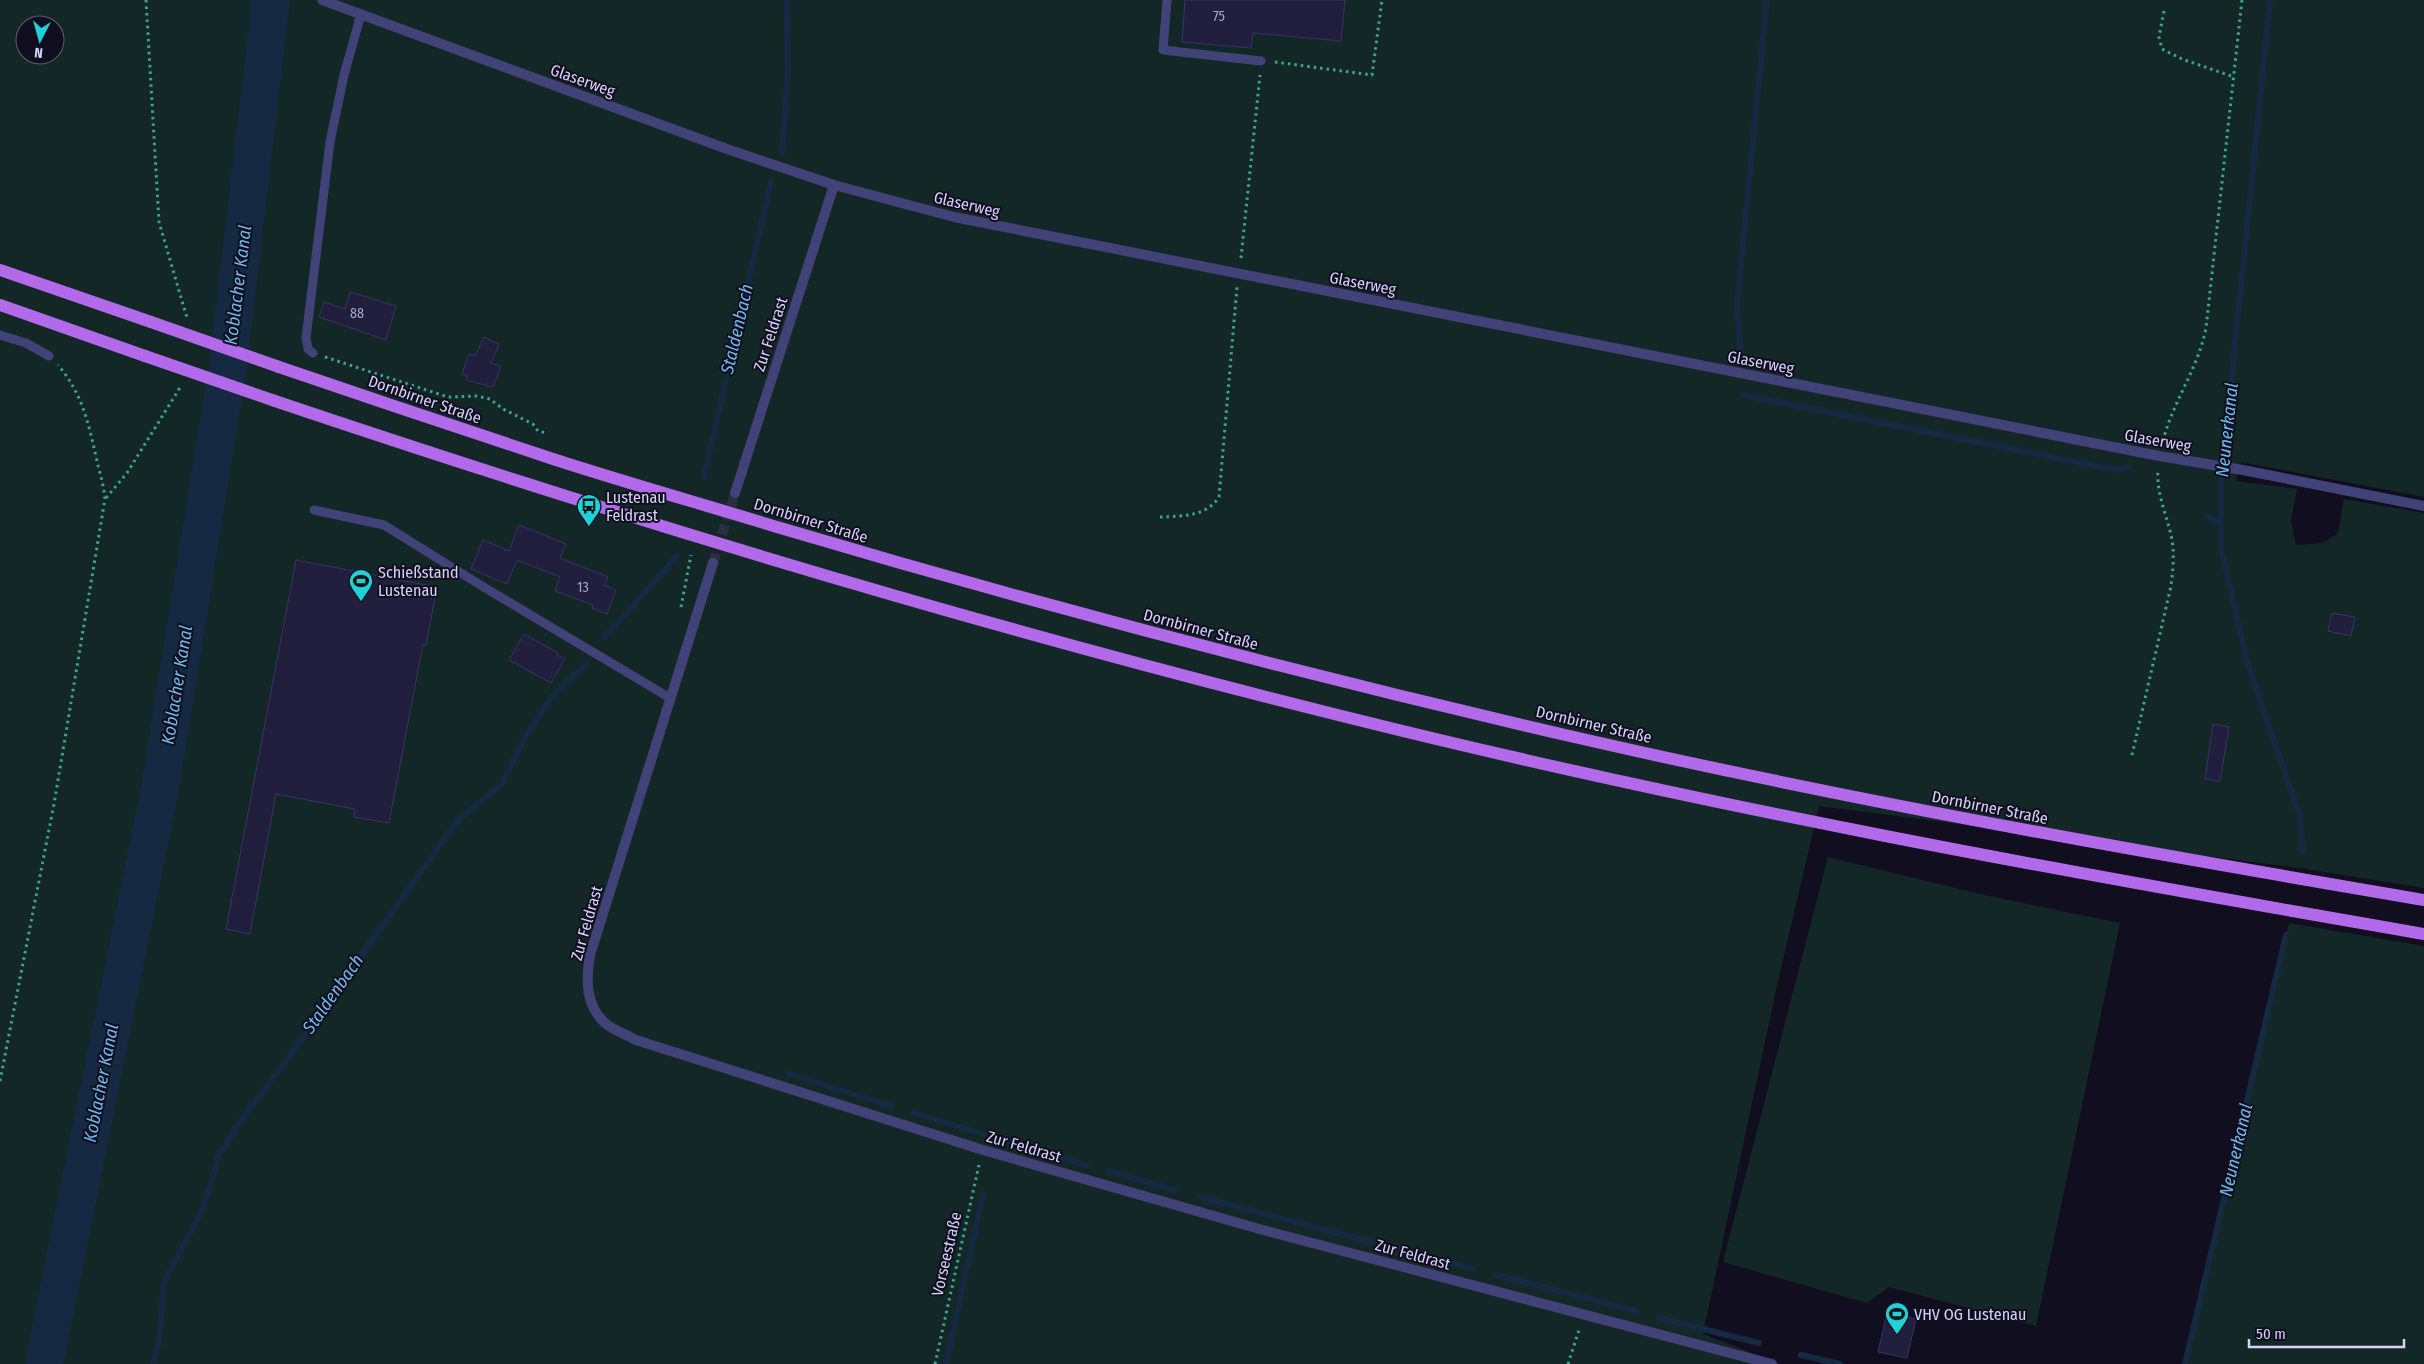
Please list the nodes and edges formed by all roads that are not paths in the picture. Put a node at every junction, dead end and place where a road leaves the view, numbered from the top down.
1 (322, 0) edge
2 (1167, 0) edge
3 (361, 14) junction
4 (1261, 60) road end
5 (834, 185) junction
6 (0, 270) edge
7 (0, 305) edge
8 (0, 335) edge
9 (313, 352) road end
10 (49, 356) road end
11 (735, 493) tunnel mouth
12 (2424, 506) edge
13 (314, 510) dead end
14 (713, 563) tunnel mouth
15 (670, 698) junction
16 (2424, 900) edge
17 (2424, 934) edge
18 (1772, 1364) edge

1 - 3 street, Glaserweg
2 - 4 lane
3 - 5 street, Glaserweg
3 - 9 lane
5 - 11 street, Zur Feldrast
5 - 12 street, Glaserweg
6 - 16 main road, Dornbirner Straße, bridge
7 - 17 main road, bridge
8 - 10 lane
13 - 15 lane
14 - 15 street, Zur Feldrast
15 - 18 street, Zur Feldrast

